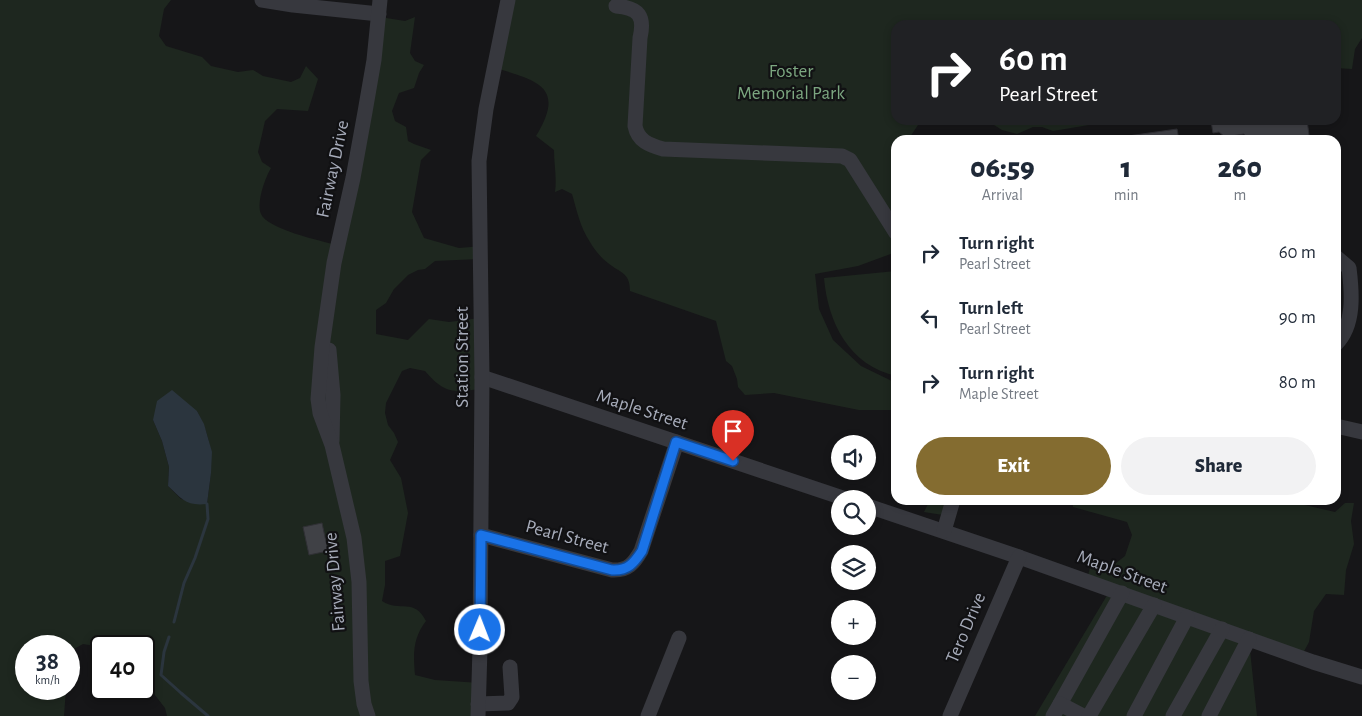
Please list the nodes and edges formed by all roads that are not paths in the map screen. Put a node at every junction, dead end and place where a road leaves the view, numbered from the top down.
1 (262, 0) edge
2 (508, 0) edge
3 (616, 6) dead end
4 (379, 7) edge
5 (891, 225) edge
6 (1341, 261) edge
7 (1341, 339) edge
8 (482, 377) junction
9 (1341, 427) edge
10 (1362, 432) edge
11 (676, 442) junction
12 (831, 494) edge
13 (952, 505) edge
14 (876, 509) edge
15 (944, 531) junction
16 (481, 535) junction
17 (1019, 556) junction
18 (1122, 593) junction
19 (1154, 604) junction
20 (1187, 617) junction
21 (1222, 629) junction
22 (679, 638) dead end
23 (1249, 639) junction
24 (510, 667) dead end
25 (1362, 677) edge
26 (478, 710) edge
27 (1056, 710) edge
28 (368, 716) edge
29 (648, 716) edge
30 (950, 716) edge
31 (1083, 716) edge
32 (1089, 716) edge
33 (1134, 716) edge
34 (1173, 716) edge
35 (1209, 716) edge

1 - 4 street, Fairway Drive
2 - 8 street, Station Street
3 - 5 street
4 - 28 street, Fairway Drive
6 - 7 street
8 - 11 street, Maple Street
8 - 16 street, Station Street
9 - 10 street
11 - 12 street, Maple Street
11 - 16 street, Pearl Street
13 - 15 street
14 - 15 street, Maple Street
15 - 17 street, Maple Street
16 - 26 street, Station Street
17 - 18 street, Maple Street
17 - 30 street, Tero Drive
18 - 19 street, Maple Street
18 - 27 street
19 - 20 street, Maple Street
19 - 32 street
20 - 21 street, Maple Street
20 - 33 street
21 - 23 street, Maple Street
21 - 34 street
22 - 29 street
23 - 25 street, Maple Street
23 - 35 street
24 - 26 street
27 - 31 street

